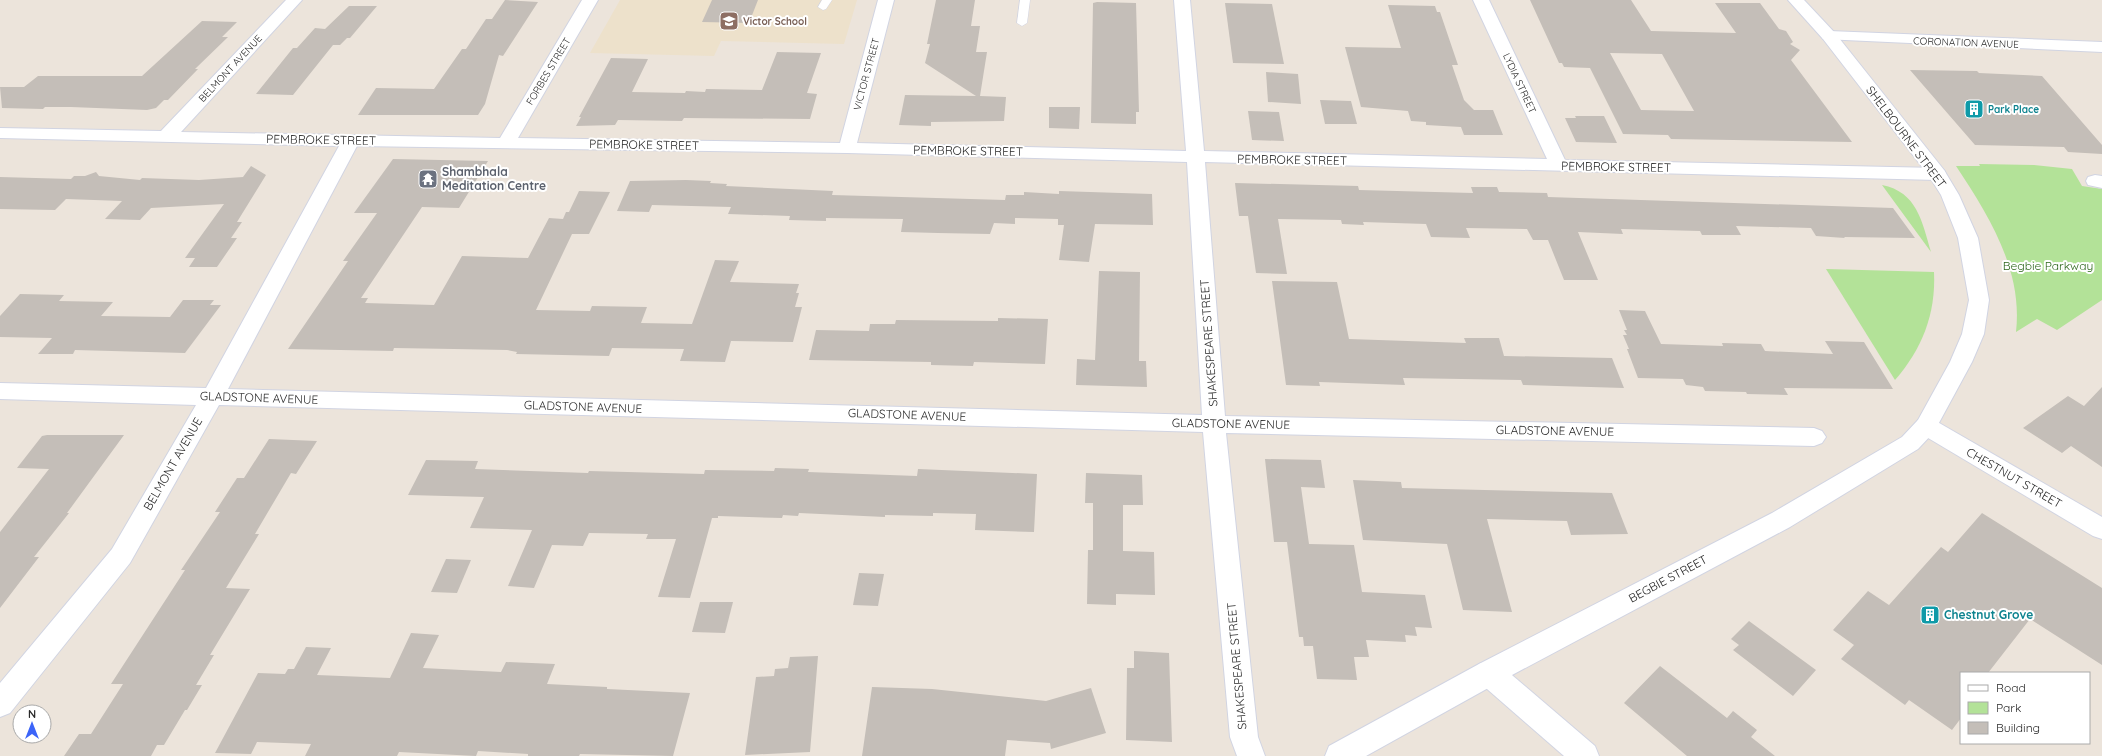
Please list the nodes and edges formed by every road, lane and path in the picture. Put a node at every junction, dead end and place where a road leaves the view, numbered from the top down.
1 (294, 0) edge
2 (590, 0) edge
3 (884, 0) edge
4 (1024, 0) edge
5 (1182, 0) edge
6 (1482, 0) edge
7 (1796, 0) edge
8 (1022, 23) dead end
9 (1829, 36) junction
10 (2102, 47) edge
11 (0, 133) edge
12 (166, 137) junction
13 (351, 141) junction
14 (506, 143) junction
15 (847, 148) junction
16 (1196, 157) junction
17 (1558, 166) junction
18 (1937, 174) junction
19 (1961, 362) joint
20 (0, 391) edge
21 (212, 397) junction
22 (1214, 424) junction
23 (1926, 426) junction
24 (1814, 437) dead end
25 (2102, 529) edge
26 (1489, 673) junction
27 (0, 704) edge
28 (1251, 756) edge
29 (1339, 756) edge
30 (1585, 756) edge

1 - 12 street, BELMONT AVENUE
2 - 14 street, FORBES STREET
3 - 15 street, VICTOR STREET
4 - 8 lane
5 - 16 street, SHAKESPEARE STREET
6 - 17 street, LYDIA STREET
7 - 9 street, SHELBOURNE STREET
9 - 10 street, CORONATION AVENUE
9 - 18 street, SHELBOURNE STREET
11 - 12 street, PEMBROKE STREET
12 - 13 street, PEMBROKE STREET
13 - 14 street, PEMBROKE STREET
13 - 21 street, BELMONT AVENUE
14 - 15 street, PEMBROKE STREET
15 - 16 street, PEMBROKE STREET
16 - 17 street, PEMBROKE STREET
16 - 22 street, SHAKESPEARE STREET
17 - 18 street, PEMBROKE STREET
18 - 19 street, SHELBOURNE STREET
19 - 23 street, BEGBIE STREET
20 - 21 street, GLADSTONE AVENUE
21 - 22 street, GLADSTONE AVENUE
21 - 27 street, BELMONT AVENUE
22 - 24 street, GLADSTONE AVENUE
22 - 28 street, SHAKESPEARE STREET
23 - 25 street, CHESTNUT STREET
23 - 26 street, BEGBIE STREET
26 - 29 street, BEGBIE STREET
26 - 30 street

